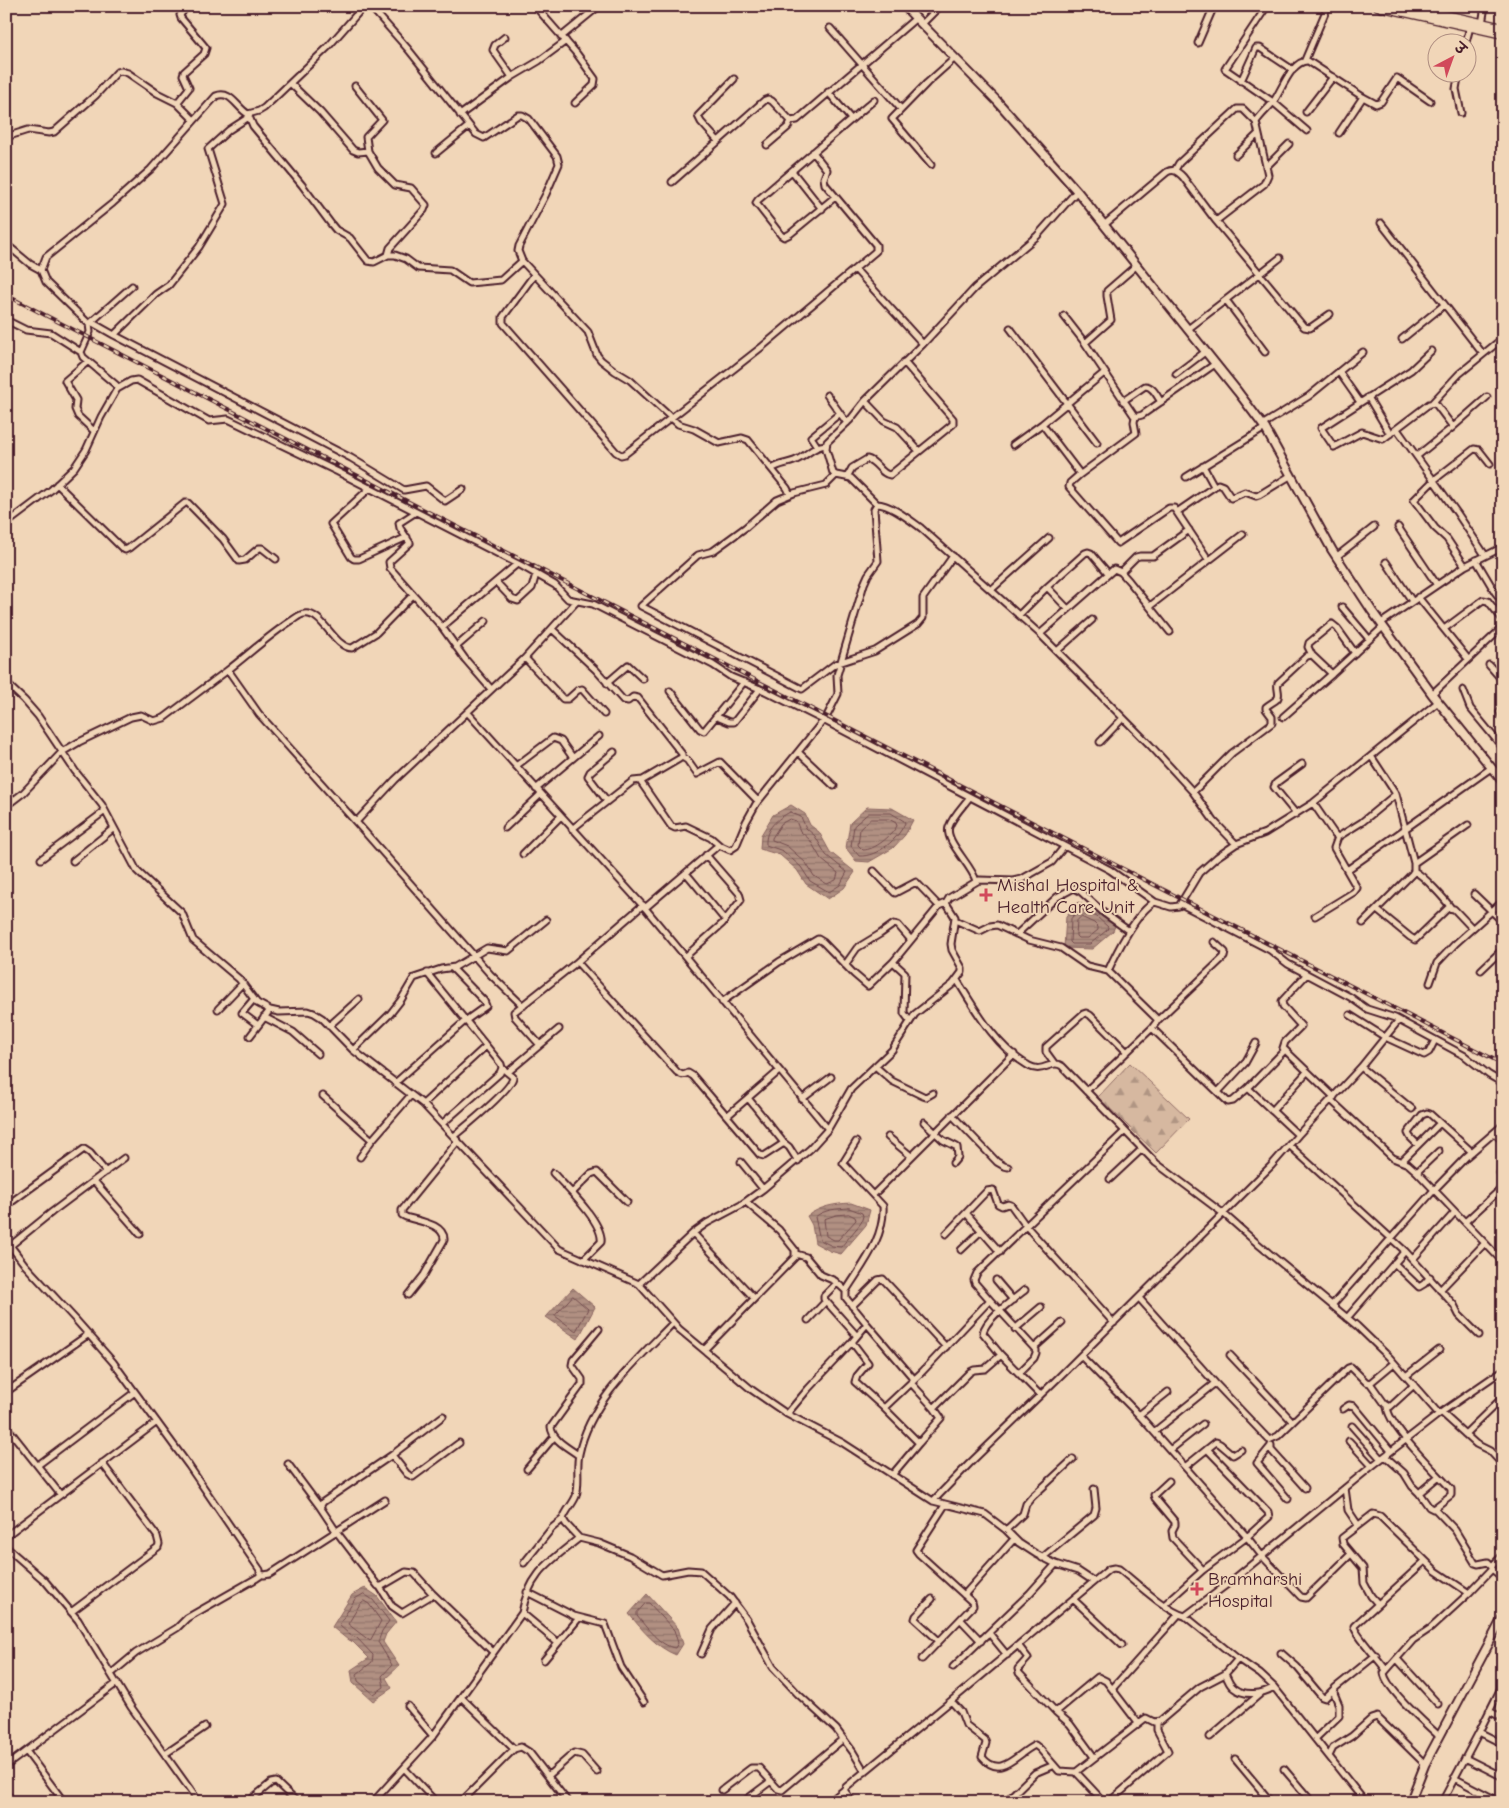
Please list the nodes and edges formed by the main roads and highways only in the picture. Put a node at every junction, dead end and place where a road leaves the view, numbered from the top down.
1 (1380, 6) edge
2 (1406, 6) edge
3 (1503, 28) edge
4 (1503, 34) edge

1 - 4 main road
2 - 3 main road

